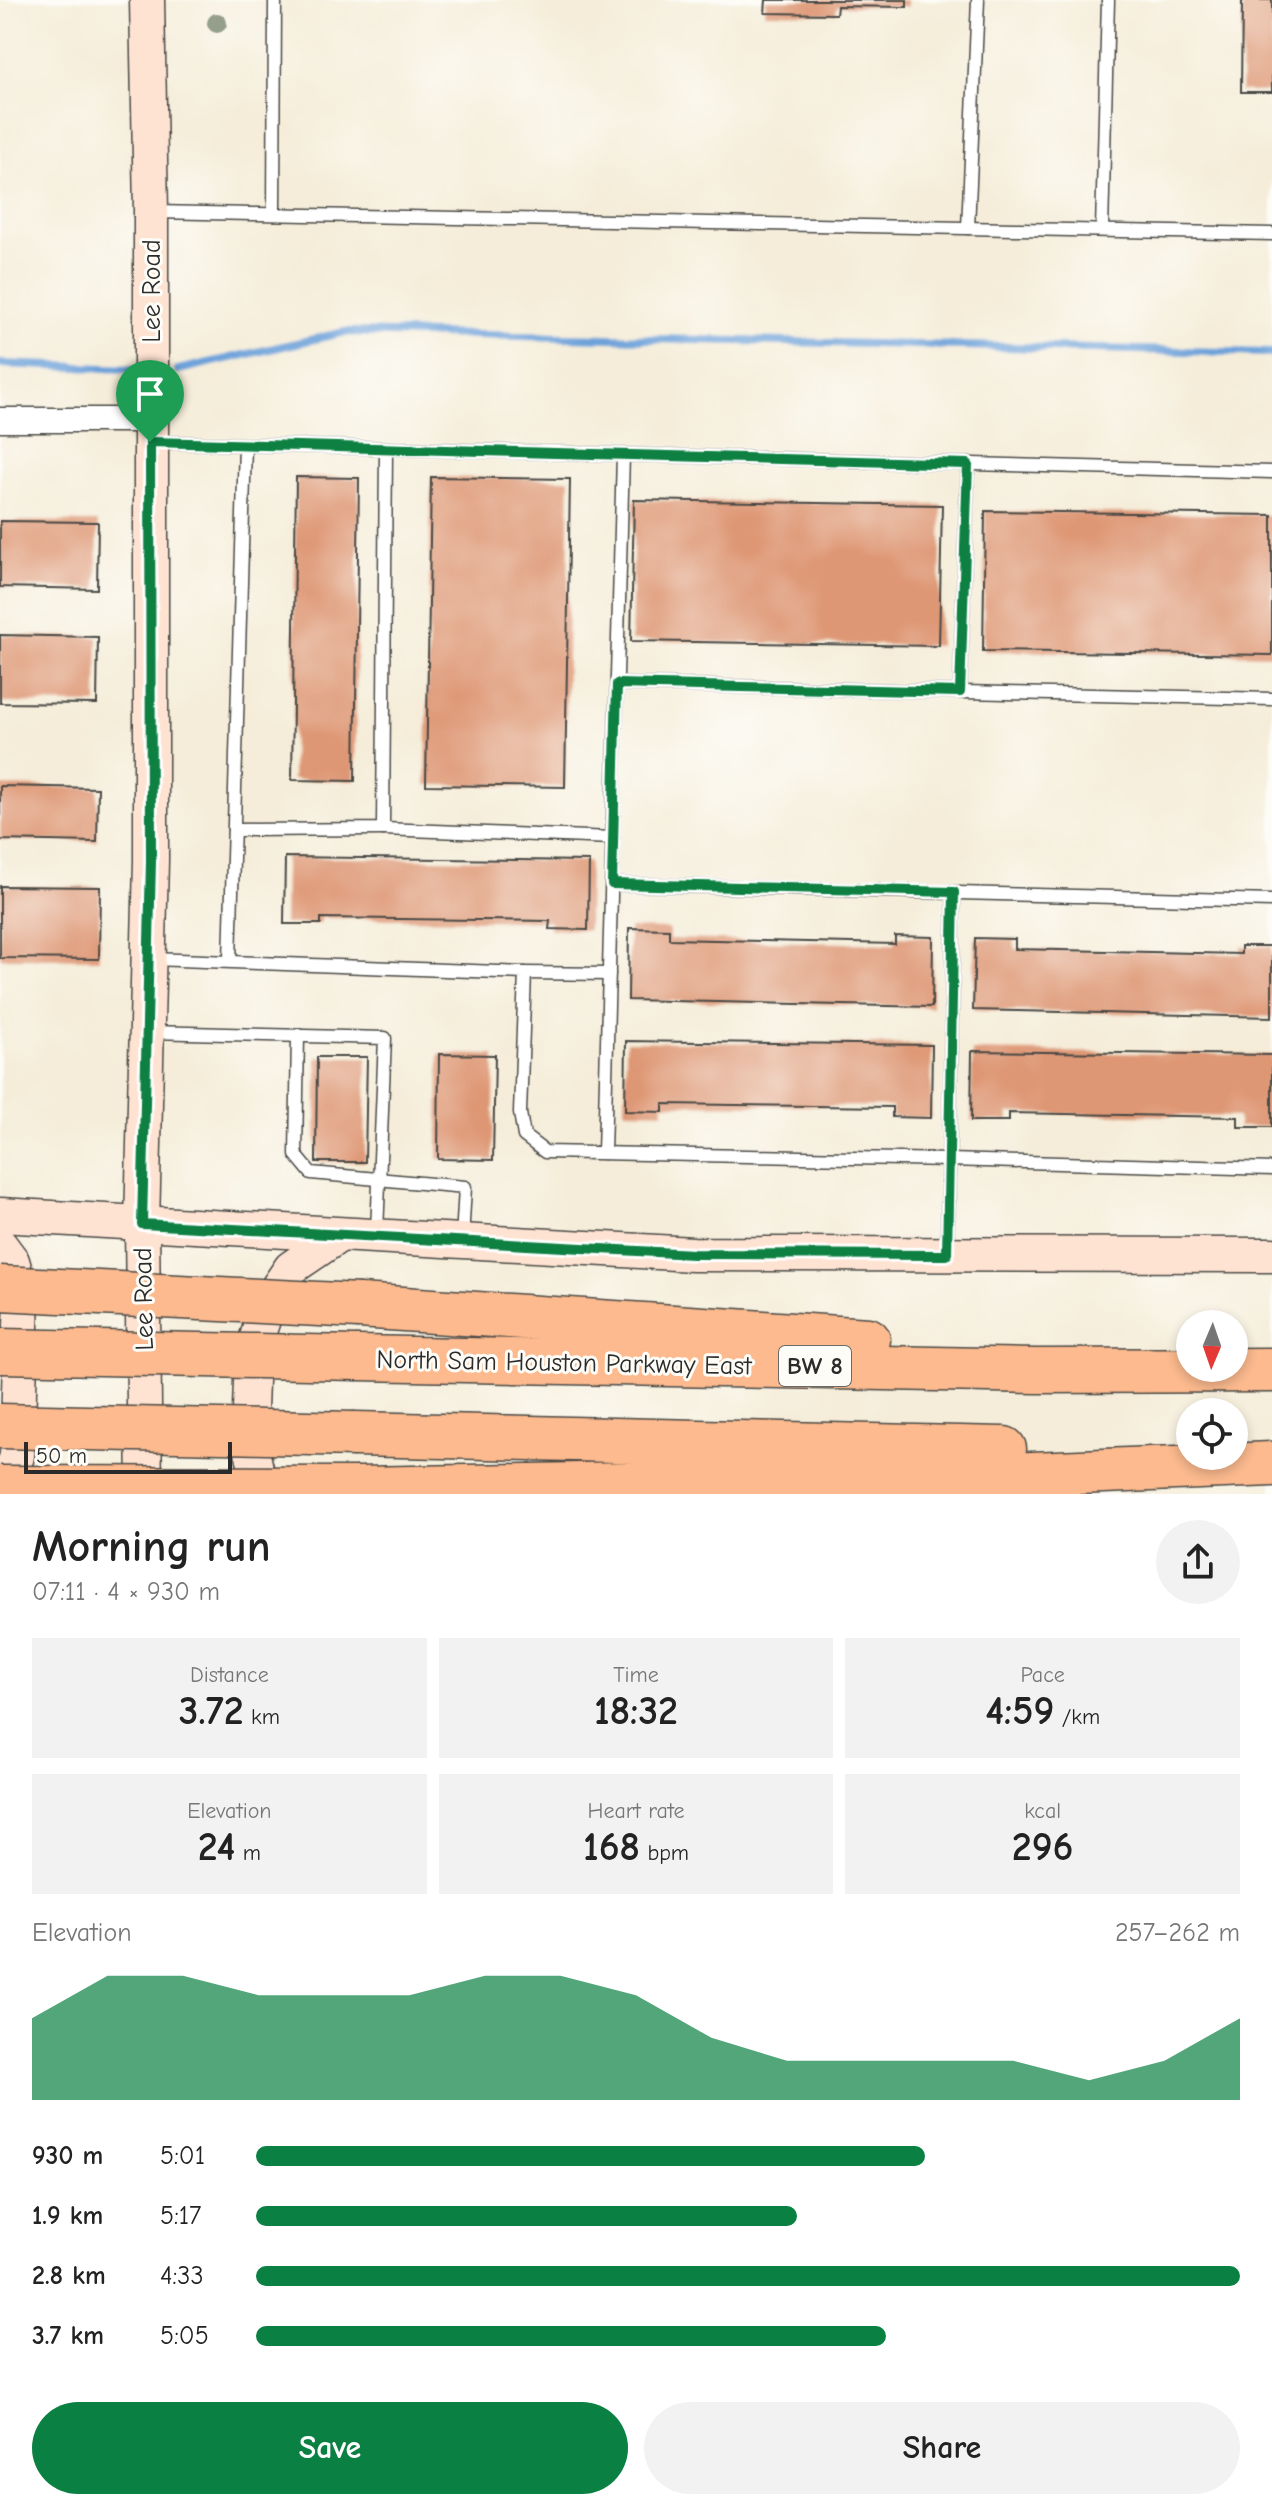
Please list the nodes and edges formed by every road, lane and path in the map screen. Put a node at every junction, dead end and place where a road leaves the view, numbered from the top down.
1 (147, 0) edge
2 (275, 0) edge
3 (978, 0) edge
4 (1108, 0) edge
5 (151, 212) junction
6 (274, 213) junction
7 (968, 228) junction
8 (1102, 230) junction
9 (1272, 234) edge
10 (0, 420) edge
11 (150, 431) junction
12 (245, 445) junction
13 (386, 449) junction
14 (623, 455) junction
15 (968, 464) junction
16 (1272, 472) edge
17 (617, 684) junction
18 (960, 692) junction
19 (1272, 699) edge
20 (383, 829) junction
21 (234, 830) junction
22 (613, 838) junction
23 (612, 884) junction
24 (954, 892) junction
25 (1272, 901) edge
26 (149, 959) junction
27 (230, 961) junction
28 (525, 973) junction
29 (609, 974) junction
30 (146, 1032) junction
31 (298, 1035) junction
32 (604, 1153) junction
33 (949, 1160) junction
34 (1272, 1169) edge
35 (380, 1181) junction
36 (0, 1215) edge
37 (142, 1224) junction
38 (338, 1236) junction
39 (376, 1237) junction
40 (462, 1242) junction
41 (0, 1245) edge
42 (947, 1255) junction
43 (1272, 1255) edge
44 (0, 1288) edge
45 (0, 1351) edge
46 (1176, 1360) edge
47 (1248, 1365) edge
48 (1272, 1368) edge
49 (0, 1426) edge
50 (1176, 1452) edge
51 (1248, 1452) edge
52 (1272, 1453) edge
53 (1272, 1464) edge
54 (0, 1488) edge
55 (4, 1494) edge
56 (145, 1494) edge
57 (267, 1494) edge

1 - 5 main road, Lee Road
2 - 6 lane
3 - 7 lane
4 - 8 lane
5 - 6 lane
5 - 11 main road, Lee Road
6 - 7 lane
7 - 8 lane
8 - 9 lane
10 - 11 street
11 - 12 lane
11 - 26 main road, Lee Road
12 - 13 lane
12 - 21 lane
13 - 14 lane
13 - 20 lane
14 - 15 lane
14 - 17 lane
15 - 16 lane
15 - 18 lane
17 - 18 lane
17 - 22 lane
18 - 19 lane
20 - 21 lane
20 - 22 lane
21 - 27 lane
22 - 23 lane
23 - 24 lane
23 - 29 lane
24 - 25 lane
24 - 33 lane
26 - 27 lane
26 - 30 main road, Lee Road
27 - 28 lane
28 - 29 lane
28 - 32 lane
29 - 32 lane
30 - 31 lane
30 - 37 main road, Lee Road
31 - 35 lane
31 - 35 lane
32 - 33 lane
33 - 34 lane
33 - 42 lane
35 - 39 lane
35 - 40 lane
36 - 37 main road
37 - 38 main road
37 - 56 main road, Lee Road
38 - 39 main road
38 - 57 main road
39 - 40 main road
40 - 42 main road
41 - 55 main road
42 - 43 main road
44 - 46 highway, bridge
45 - 48 highway, North Sam Houston Parkway East / BW 8, bridge
47 - 48 highway
49 - 50 highway, bridge
51 - 52 highway
53 - 54 highway, bridge

